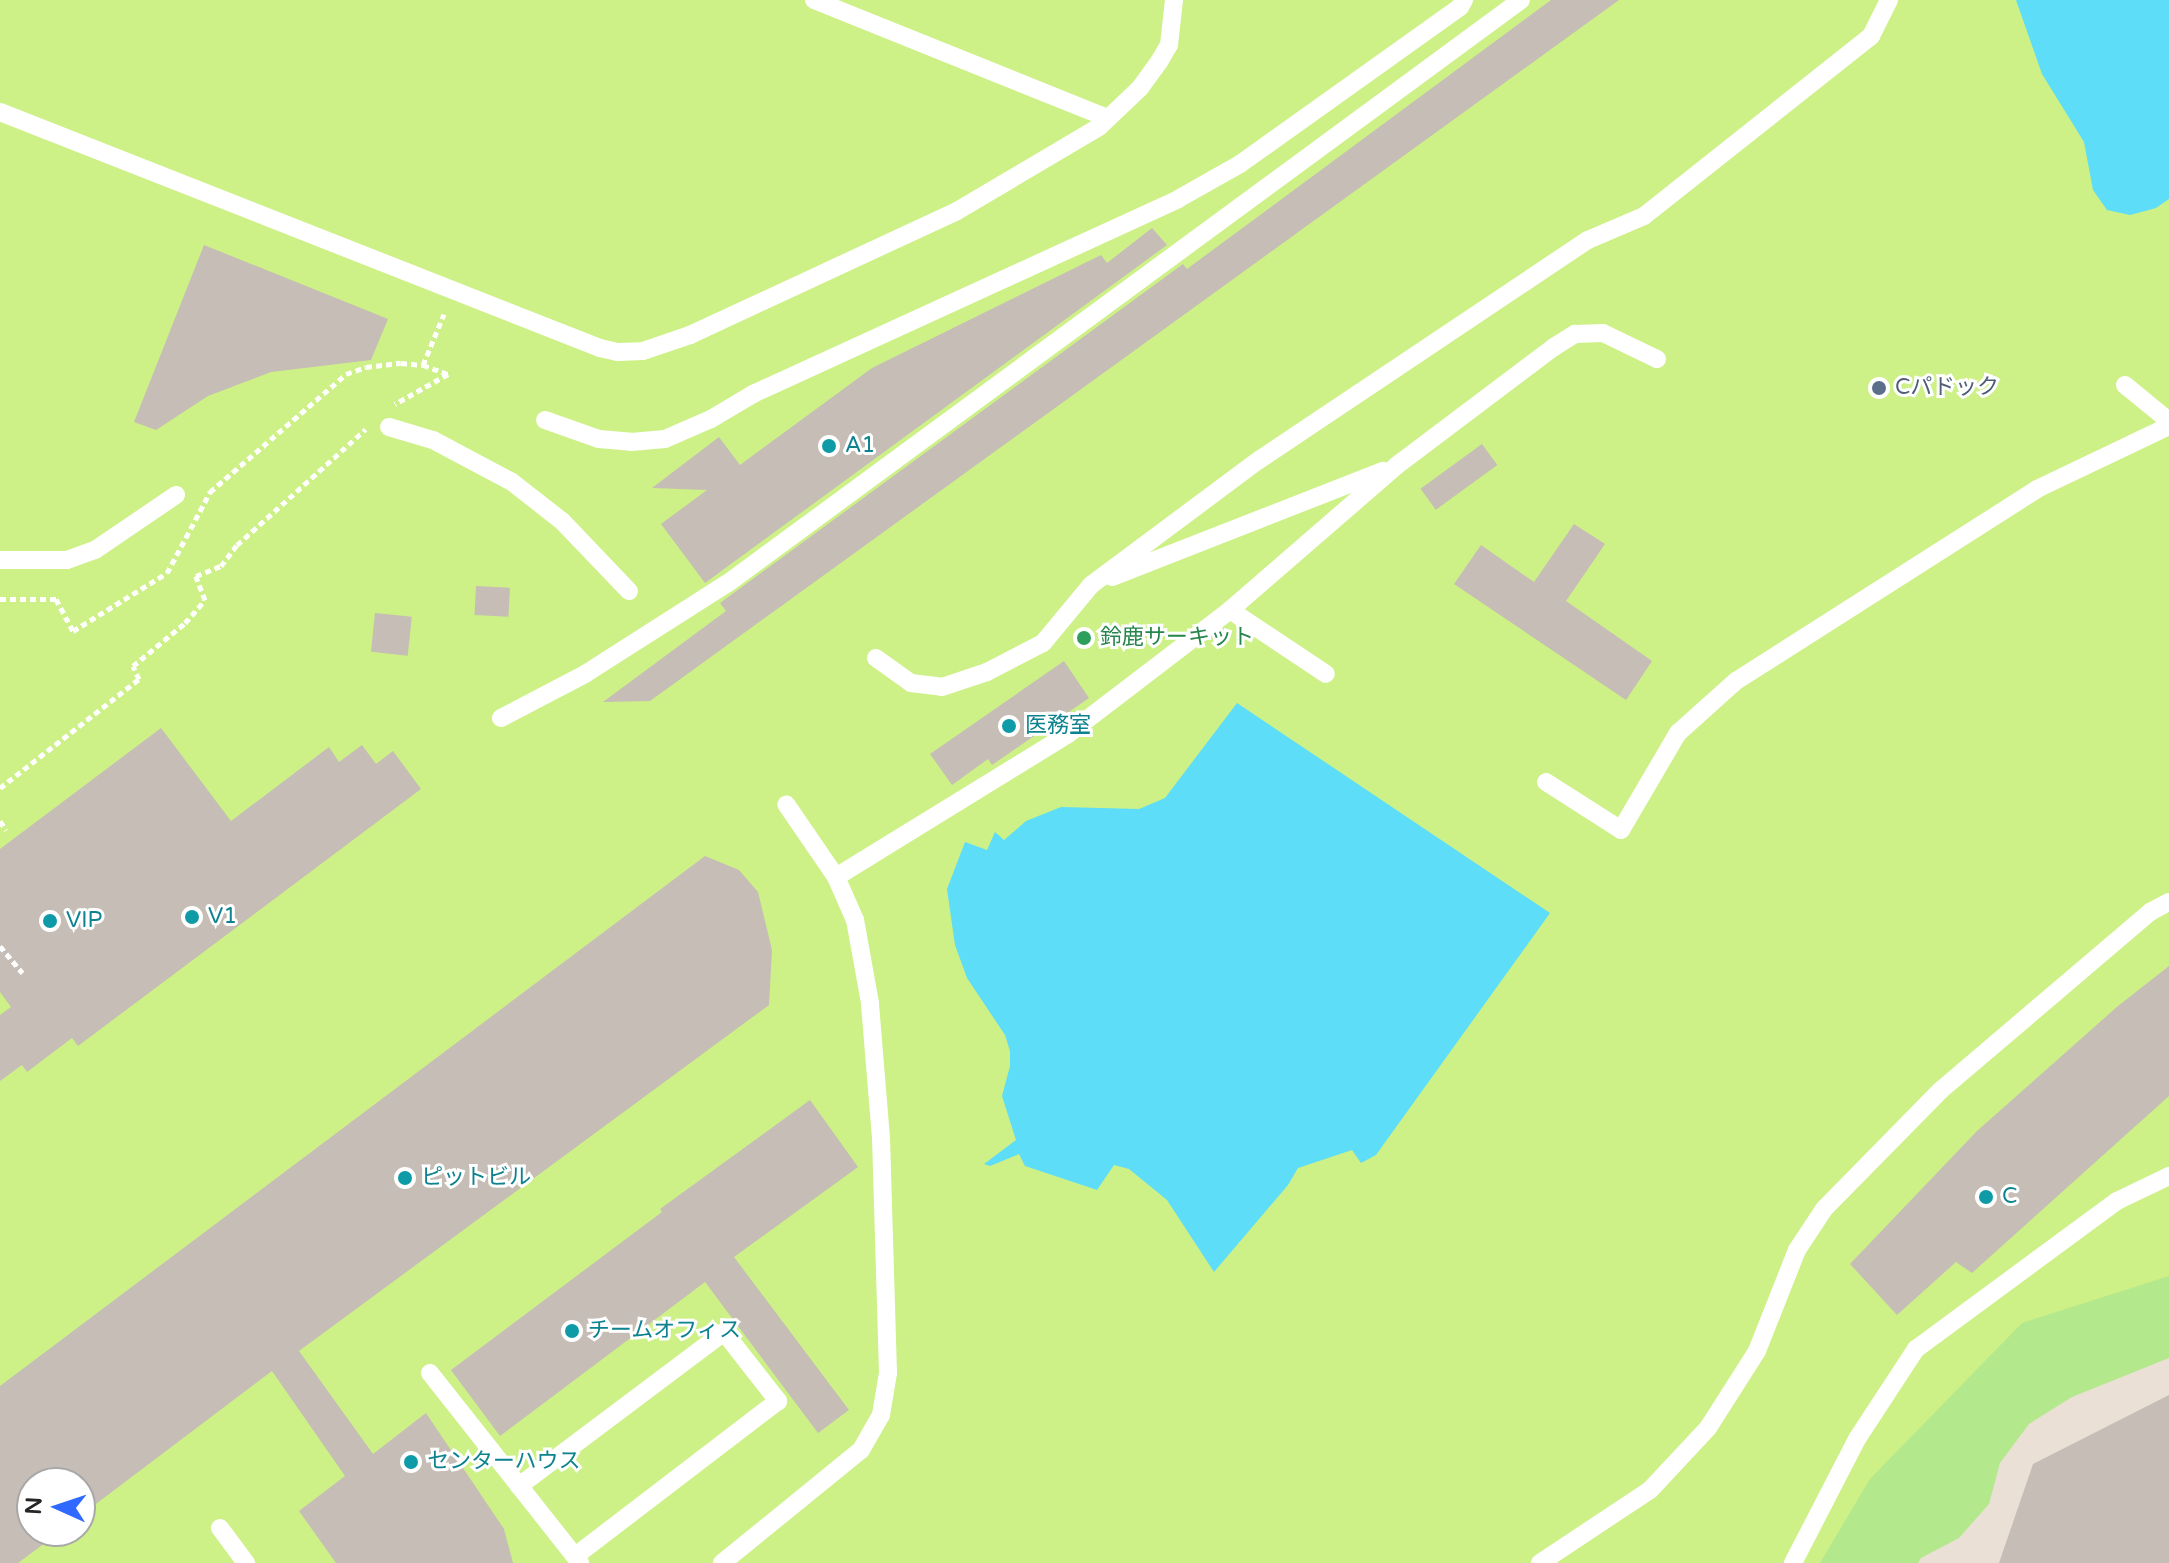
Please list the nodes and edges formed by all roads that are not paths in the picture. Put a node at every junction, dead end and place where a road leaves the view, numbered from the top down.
1 (814, 0) edge
2 (1174, 0) edge
3 (1464, 0) edge
4 (1521, 0) edge
5 (1889, 0) edge
6 (0, 112) edge
7 (1108, 118) junction
8 (1657, 359) dead end
9 (2125, 385) dead end
10 (384, 419) road end
11 (545, 420) dead end
12 (2169, 424) edge
13 (1396, 466) junction
14 (176, 495) dead end
15 (0, 560) edge
16 (1091, 585) junction
17 (629, 591) dead end
18 (1230, 610) junction
19 (876, 658) dead end
20 (1326, 674) dead end
21 (501, 718) dead end
22 (1546, 782) dead end
23 (786, 804) dead end
24 (836, 877) junction
25 (2169, 902) edge
26 (2169, 1176) edge
27 (430, 1373) dead end
28 (519, 1486) junction
29 (220, 1528) dead end
30 (577, 1560) edge
31 (246, 1563) edge
32 (722, 1563) edge
33 (1540, 1563) edge
34 (1793, 1563) edge

1 - 7 lane
2 - 7 lane
3 - 11 lane
4 - 21 lane
5 - 16 lane
6 - 7 lane
8 - 13 lane
9 - 12 lane
10 - 17 lane
12 - 22 lane
13 - 16 lane
13 - 18 lane
14 - 15 lane
16 - 19 lane
18 - 20 lane
18 - 24 lane
23 - 24 lane
24 - 32 lane
25 - 33 lane
26 - 34 lane
27 - 28 lane
28 - 30 lane
28 - 30 lane
29 - 31 lane

